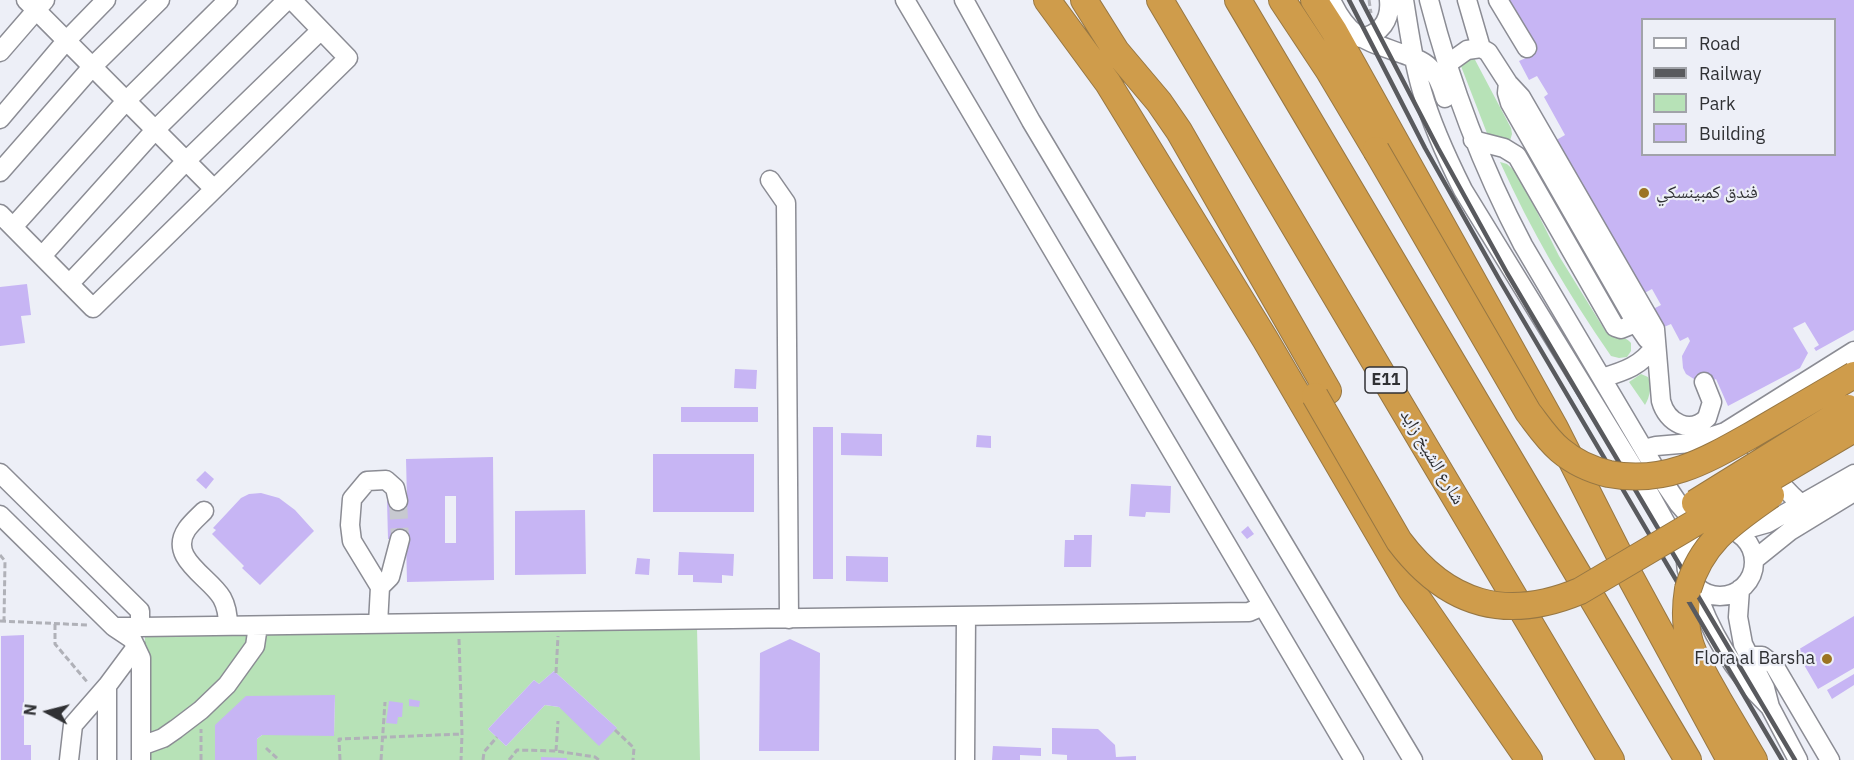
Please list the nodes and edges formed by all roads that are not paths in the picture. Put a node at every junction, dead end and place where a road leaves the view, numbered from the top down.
1 (106, 0) edge
2 (160, 0) edge
3 (228, 0) edge
4 (287, 0) edge
5 (292, 0) edge
6 (905, 0) edge
7 (964, 0) edge
8 (1047, 0) edge
9 (1066, 0) edge
10 (1084, 0) edge
11 (1093, 0) edge
12 (1160, 0) edge
13 (1238, 0) edge
14 (1282, 0) edge
15 (1294, 0) edge
16 (1389, 0) edge
17 (1404, 0) edge
18 (1429, 0) edge
19 (1498, 0) edge
20 (1468, 1) edge
21 (1328, 2) edge
22 (36, 3) edge
23 (321, 30) junction
24 (1361, 38) junction
25 (66, 41) junction
26 (1481, 48) junction
27 (1527, 48) dead end
28 (0, 52) edge
29 (1413, 58) junction
30 (1446, 65) junction
31 (93, 67) junction
32 (1329, 71) junction
33 (1135, 75) junction
34 (1108, 83) junction
35 (1508, 83) junction
36 (126, 101) junction
37 (0, 119) edge
38 (155, 130) junction
39 (1473, 140) junction
40 (186, 161) junction
41 (0, 172) edge
42 (771, 180) dead end
43 (214, 189) junction
44 (1504, 210) junction
45 (6, 220) edge
46 (42, 256) junction
47 (69, 284) junction
48 (1636, 323) junction
49 (1656, 345) junction
50 (1854, 351) edge
51 (1854, 375) edge
52 (1602, 378) junction
53 (1704, 382) dead end
54 (1852, 414) edge
55 (1743, 422) junction
56 (1854, 435) edge
57 (1644, 449) junction
58 (0, 473) edge
59 (1854, 474) edge
60 (1854, 492) edge
61 (1854, 500) edge
62 (398, 501) tunnel mouth
63 (1801, 504) junction
64 (1827, 507) junction
65 (204, 512) dead end
66 (0, 515) edge
67 (1736, 532) junction
68 (1704, 533) junction
69 (400, 539) tunnel mouth
70 (1754, 560) junction
71 (1686, 561) junction
72 (1691, 586) junction
73 (380, 587) junction
74 (1740, 589) junction
75 (1263, 606) junction
76 (966, 616) junction
77 (789, 619) junction
78 (378, 624) junction
79 (228, 626) junction
80 (258, 626) junction
81 (114, 627) junction
82 (140, 627) junction
83 (136, 647) junction
84 (1748, 656) junction
85 (103, 691) junction
86 (1770, 707) junction
87 (141, 753) edge
88 (69, 760) edge
89 (107, 760) edge
90 (965, 760) edge
91 (1354, 760) edge
92 (1413, 760) edge
93 (1529, 760) edge
94 (1611, 760) edge
95 (1688, 760) edge
96 (1730, 760) edge
97 (1754, 760) edge
98 (1798, 760) edge
99 (1830, 760) edge

1 - 25 street
2 - 31 street
3 - 36 street
4 - 38 street
5 - 23 street
6 - 75 street
7 - 92 street
8 - 34 highway
9 - 34 highway
10 - 33 highway
11 - 33 highway
12 - 94 highway, شارع الشيخ زايد / E11
13 - 95 highway
14 - 32 highway
15 - 32 highway
16 - 24 street
17 - 29 street
18 - 30 street
19 - 27 street
20 - 26 street
21 - 24 street
21 - 96 highway
22 - 25 street
22 - 28 street
23 - 40 street
23 - 43 street
24 - 29 street
25 - 31 street
25 - 37 street
26 - 30 street
26 - 35 street
29 - 44 street
29 - 71 street
30 - 39 street
31 - 36 street
31 - 41 street
32 - 51 highway, bridge
33 - 54 highway, bridge
34 - 93 highway
35 - 48 street
35 - 49 street
36 - 38 street
36 - 45 street
38 - 40 street
38 - 46 street
39 - 44 street
39 - 48 street
40 - 43 street
40 - 47 street
42 - 77 street
43 - 47 street
44 - 52 street
45 - 46 street
46 - 47 street
48 - 49 street
49 - 52 street
49 - 53 street
50 - 55 street
52 - 57 street
55 - 57 street
55 - 63 street
56 - 72 highway, bridge
57 - 68 street
58 - 82 street
59 - 63 street
60 - 64 street
61 - 64 street
62 - 73 street
63 - 67 street
64 - 70 street
65 - 79 street
66 - 81 street
67 - 68 street
67 - 70 street
68 - 71 street
69 - 73 street
70 - 74 street
71 - 72 street
72 - 74 street
72 - 86 street
72 - 97 highway
73 - 78 street
74 - 84 street
75 - 76 street
75 - 91 street
76 - 77 street
76 - 90 street
77 - 78 street
78 - 80 street
79 - 80 street
79 - 82 street
80 - 87 street
81 - 82 street
81 - 83 street
83 - 85 street
83 - 87 street
84 - 86 street
84 - 99 street
85 - 88 street
85 - 89 street
86 - 98 street

